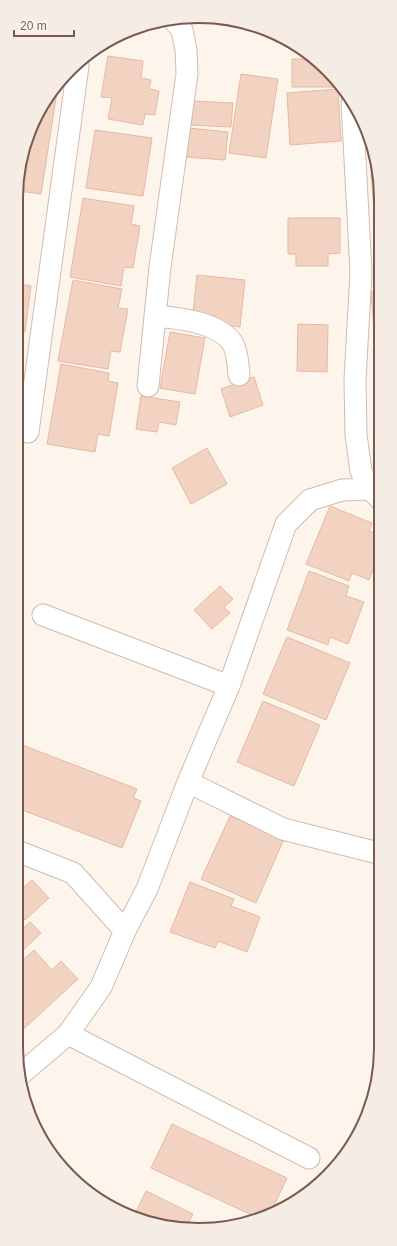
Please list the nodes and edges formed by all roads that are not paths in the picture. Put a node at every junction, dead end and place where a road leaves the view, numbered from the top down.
1 (177, 25) edge
2 (77, 71) edge
3 (353, 115) edge
4 (155, 316) junction
5 (239, 375) dead end
6 (148, 386) dead end
7 (28, 432) dead end
8 (374, 494) edge
9 (43, 615) dead end
10 (229, 686) junction
11 (188, 782) junction
12 (374, 852) edge
13 (23, 853) edge
14 (125, 931) junction
15 (68, 1034) junction
16 (25, 1071) edge
17 (308, 1158) dead end

1 - 4 street
2 - 7 street
3 - 8 street
4 - 5 street
4 - 6 street
8 - 10 street
9 - 10 street
10 - 11 street
11 - 12 street
11 - 14 street
13 - 14 street
14 - 15 street
15 - 16 street
15 - 17 street

